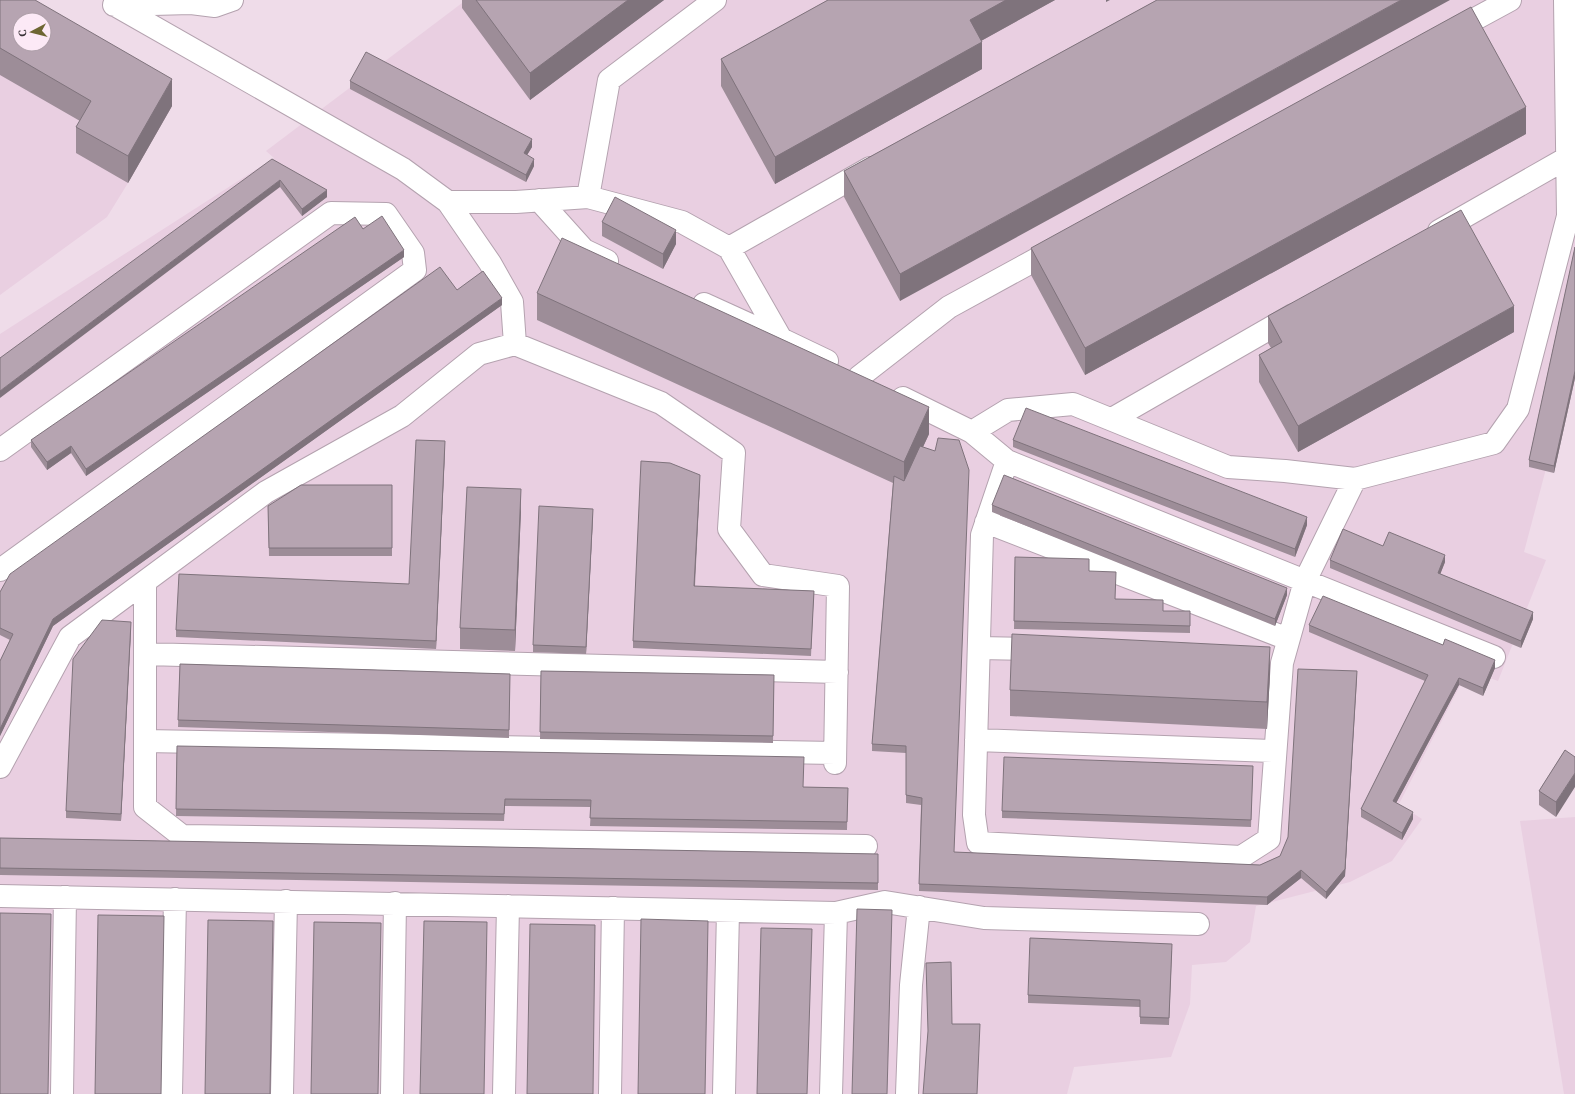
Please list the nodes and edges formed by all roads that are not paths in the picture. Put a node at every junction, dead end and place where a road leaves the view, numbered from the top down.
1 (232, 0) edge
2 (715, 0) edge
3 (1510, 0) edge
4 (1565, 0) edge
5 (110, 2) edge
6 (192, 2) edge
7 (1433, 42) edge
8 (889, 157) edge
9 (1567, 158) junction
10 (588, 196) junction
11 (539, 200) junction
12 (448, 202) junction
13 (1075, 238) edge
14 (1422, 241) edge
15 (729, 248) junction
16 (626, 269) edge
17 (682, 294) edge
18 (1312, 304) edge
19 (781, 339) junction
20 (515, 344) junction
21 (859, 377) junction
22 (1112, 419) junction
23 (972, 432) junction
24 (0, 450) edge
25 (1007, 461) junction
26 (1355, 479) junction
27 (986, 522) junction
28 (0, 570) edge
29 (1304, 581) junction
30 (145, 582) junction
31 (1286, 646) junction
32 (979, 648) junction
33 (1057, 649) edge
34 (1261, 653) edge
35 (145, 654) junction
36 (1494, 657) dead end
37 (837, 672) junction
38 (976, 740) junction
39 (145, 741) junction
40 (1276, 751) junction
41 (0, 768) edge
42 (866, 846) dead end
43 (0, 896) edge
44 (65, 896) junction
45 (175, 899) junction
46 (286, 901) junction
47 (395, 903) junction
48 (508, 906) junction
49 (919, 907) junction
50 (612, 908) junction
51 (728, 910) junction
52 (836, 913) junction
53 (1198, 924) dead end
54 (62, 1094) edge
55 (171, 1094) edge
56 (282, 1094) edge
57 (392, 1094) edge
58 (504, 1094) edge
59 (610, 1094) edge
60 (724, 1094) edge
61 (831, 1094) edge
62 (907, 1094) edge

1 - 6 lane
2 - 10 lane
3 - 7 lane
4 - 9 lane
5 - 6 lane
5 - 12 lane
8 - 15 lane
9 - 14 lane
9 - 26 lane
10 - 11 lane
10 - 15 lane
11 - 12 lane
11 - 16 lane
12 - 20 lane
13 - 21 lane
15 - 19 lane
17 - 19 lane
18 - 22 lane
19 - 21 lane
20 - 30 lane
20 - 37 lane
21 - 23 lane
22 - 23 lane
22 - 26 lane
23 - 25 lane
24 - 28 lane
25 - 27 lane
25 - 29 lane
26 - 29 lane
27 - 31 lane
27 - 32 lane
29 - 31 lane
29 - 36 lane
30 - 35 lane
30 - 41 lane
31 - 34 lane
31 - 40 lane
32 - 33 lane
32 - 38 lane
35 - 37 lane
35 - 39 lane
37 - 39 lane
38 - 40 lane
38 - 40 lane
39 - 42 lane
43 - 44 lane
44 - 45 lane
44 - 54 lane
45 - 46 lane
45 - 55 lane
46 - 47 lane
46 - 56 lane
47 - 48 lane
47 - 57 lane
48 - 50 lane
48 - 58 lane
49 - 52 lane
49 - 53 lane
49 - 62 lane
50 - 51 lane
50 - 59 lane
51 - 52 lane
51 - 60 lane
52 - 61 lane

